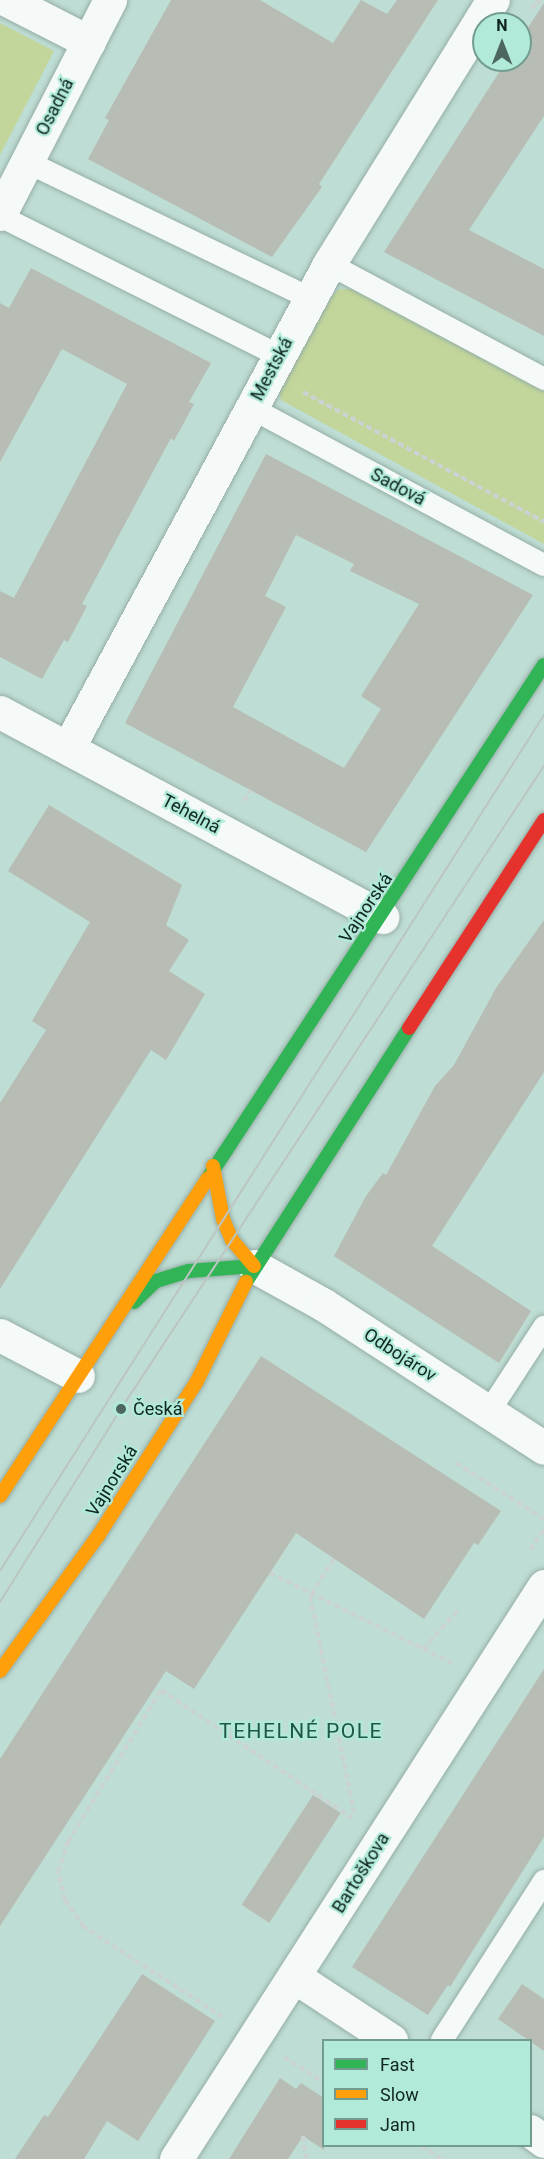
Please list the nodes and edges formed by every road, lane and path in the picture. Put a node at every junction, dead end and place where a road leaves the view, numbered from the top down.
1 (7, 0) edge
2 (110, 0) edge
3 (493, 0) edge
4 (536, 0) edge
5 (544, 5) edge
6 (89, 42) junction
7 (27, 162) junction
8 (0, 215) edge
9 (329, 264) junction
10 (310, 298) junction
11 (279, 357) junction
12 (544, 379) edge
13 (297, 389) dead end
14 (251, 408) junction
15 (544, 522) edge
16 (544, 565) edge
17 (544, 665) edge
18 (0, 712) edge
19 (68, 748) junction
20 (544, 820) edge
21 (382, 917) junction
22 (213, 1166) junction
23 (254, 1266) junction
24 (109, 1326) junction
25 (544, 1327) edge
26 (0, 1335) edge
27 (78, 1376) junction
28 (488, 1413) junction
29 (544, 1448) edge
30 (456, 1463) dead end
31 (0, 1496) edge
32 (544, 1519) edge
33 (334, 1559) dead end
34 (270, 1573) dead end
35 (544, 1586) edge
36 (310, 1596) junction
37 (458, 1610) dead end
38 (423, 1649) junction
39 (457, 1665) dead end
40 (0, 1671) edge
41 (544, 1881) edge
42 (295, 1977) junction
43 (228, 2021) dead end
44 (389, 2039) edge
45 (443, 2039) edge
46 (279, 2054) dead end
47 (322, 2082) edge
48 (303, 2136) dead end
49 (424, 2147) edge
50 (176, 2159) edge
51 (306, 2159) edge
52 (442, 2159) edge

1 - 6 street
2 - 6 street, Osadná
3 - 9 street, Mestská
4 - 5 path
6 - 7 street, Osadná
7 - 8 street, Osadná
7 - 10 lane
8 - 11 lane
9 - 10 street, Mestská
9 - 12 lane
10 - 11 street, Mestská
11 - 14 street, Mestská
13 - 15 path
14 - 16 lane, Sadová
14 - 19 street, Mestská
17 - 21 main road, Vajnorská
18 - 19 street, Tehelná
19 - 21 street, Tehelná
20 - 23 main road, Vajnorská
21 - 22 main road, Vajnorská
22 - 23 main road
22 - 24 main road, Vajnorská
23 - 24 main road, Vajnorská
23 - 28 street, Odbojárov
23 - 40 main road, Vajnorská
24 - 27 main road, Vajnorská
25 - 28 lane
26 - 27 street
27 - 31 main road, Vajnorská
28 - 29 street, Odbojárov
30 - 32 path
33 - 36 path
34 - 36 path
35 - 42 street, Bartoškova
36 - 38 path
36 - 43 path
37 - 38 path
38 - 39 path
41 - 45 lane
42 - 44 street
42 - 50 street, Bartoškova
46 - 47 path
48 - 51 path
49 - 52 path

